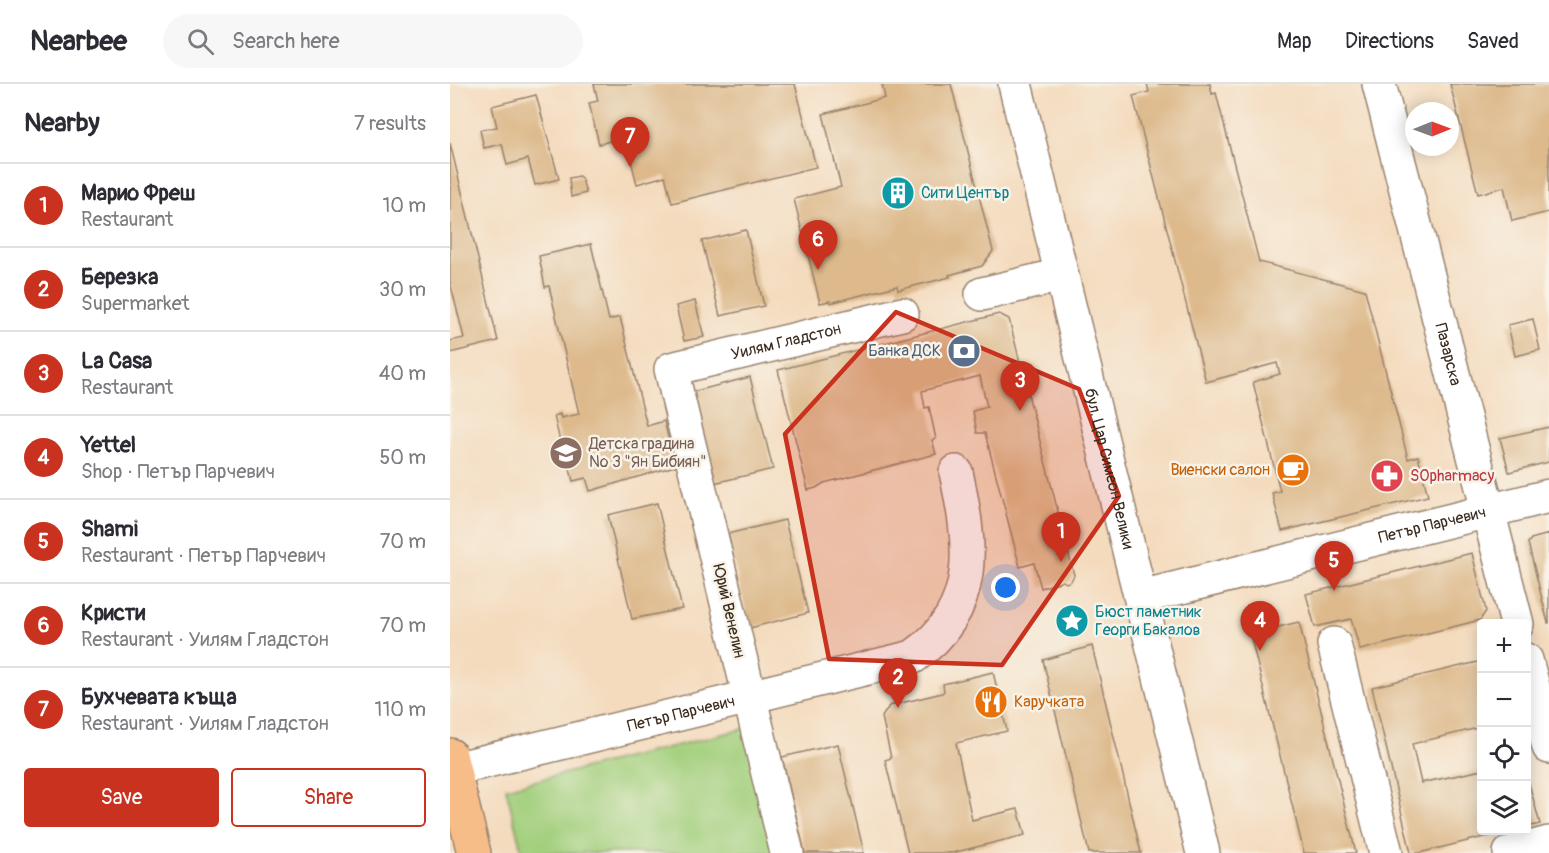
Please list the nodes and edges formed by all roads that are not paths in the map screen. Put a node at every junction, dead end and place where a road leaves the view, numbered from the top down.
1 (1015, 84) edge
2 (1379, 84) edge
3 (1062, 275) junction
4 (982, 294) dead end
5 (902, 314) dead end
6 (671, 369) joint
7 (956, 472) dead end
8 (1549, 496) edge
9 (1488, 511) junction
10 (1141, 597) junction
11 (1516, 619) edge
12 (1334, 644) dead end
13 (1530, 673) edge
14 (749, 697) junction
15 (1549, 747) edge
16 (451, 765) edge
17 (1549, 843) edge
18 (474, 853) edge
19 (787, 853) edge
20 (1203, 853) edge
21 (1386, 853) edge
22 (1510, 853) edge

1 - 3 street, бул. Цар Симеон Велики
2 - 9 street, Пазарска
3 - 4 street
3 - 10 street, бул. Цар Симеон Велики
5 - 6 street, Уилям Гладстон
6 - 14 street, Юрий Венелин
7 - 14 street, Петър Парчевич
8 - 9 street, Петър Парчевич
9 - 10 street, Петър Парчевич
9 - 11 street, Пазарска
10 - 20 street, бул. Цар Симеон Велики
12 - 21 street
13 - 15 street
14 - 16 street, Петър Парчевич
14 - 19 street, Юрий Венелин
16 - 18 main road
17 - 22 street

